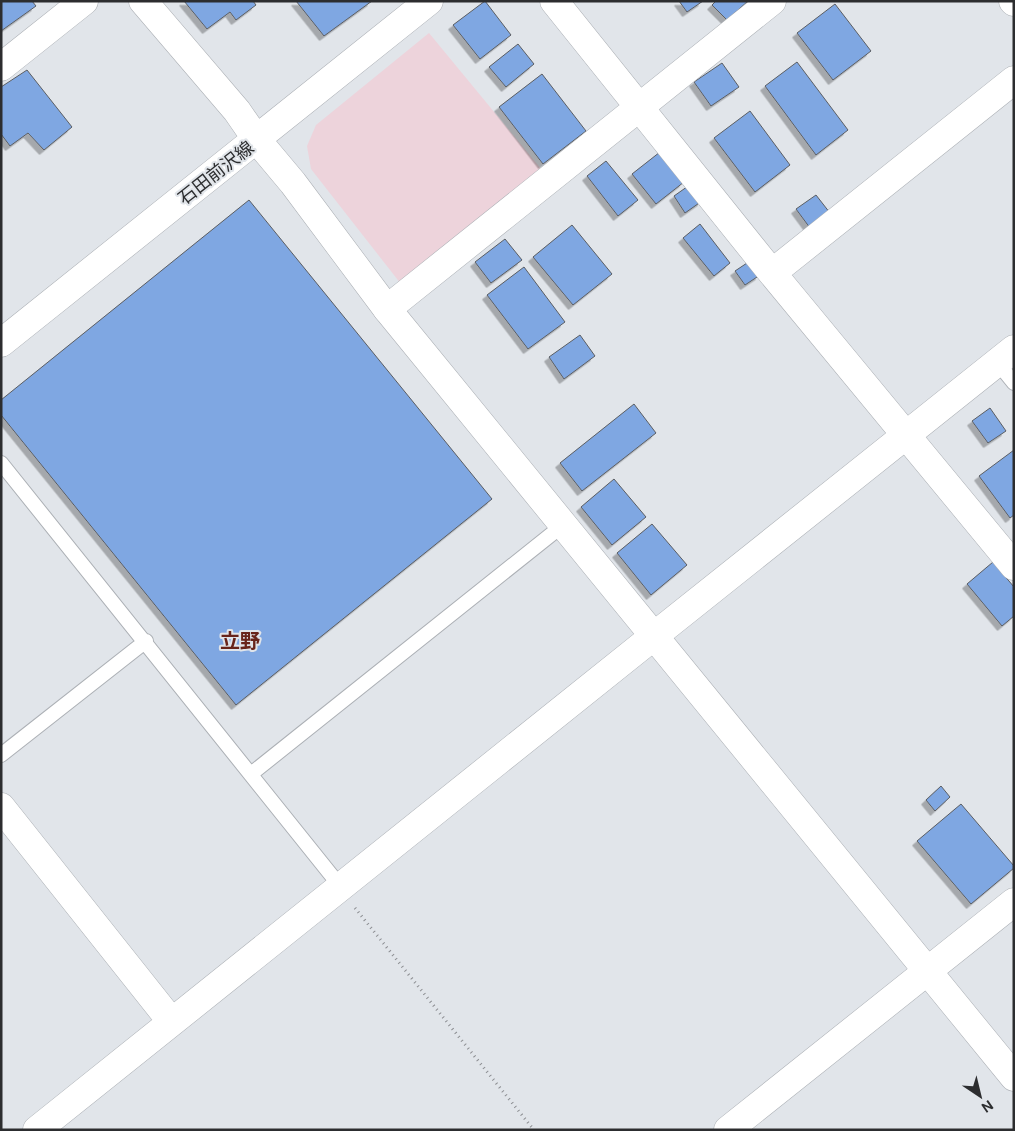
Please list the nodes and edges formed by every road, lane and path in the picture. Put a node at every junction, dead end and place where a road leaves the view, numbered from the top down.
1 (84, 1) edge
2 (143, 1) edge
3 (429, 1) edge
4 (554, 1) edge
5 (772, 1) edge
6 (1, 67) edge
7 (1014, 80) edge
8 (639, 107) junction
9 (257, 140) junction
10 (772, 273) junction
11 (387, 310) junction
12 (1, 343) edge
13 (1005, 355) edge
14 (1014, 383) edge
15 (906, 434) junction
16 (1, 463) edge
17 (562, 525) junction
18 (1014, 566) edge
19 (654, 636) junction
20 (146, 641) junction
21 (1, 755) edge
22 (251, 774) junction
23 (1, 807) edge
24 (340, 886) junction
25 (1014, 902) edge
26 (928, 971) junction
27 (171, 1020) junction
28 (1014, 1077) edge
29 (37, 1130) edge
30 (534, 1130) edge
31 (728, 1130) edge

1 - 6 street
2 - 9 street
3 - 9 street, 石田前沢線
4 - 8 street
5 - 8 street
7 - 10 street
8 - 10 street
8 - 11 street
9 - 11 street
9 - 12 street, 石田前沢線
10 - 15 street
11 - 17 street
13 - 14 lane
13 - 15 street
15 - 18 street
15 - 19 street
16 - 20 lane
17 - 19 street
17 - 22 lane
19 - 24 street
19 - 26 street
20 - 21 lane
20 - 22 lane
22 - 24 lane
23 - 27 street
24 - 27 street
24 - 30 path
25 - 26 street
26 - 28 street
26 - 31 street
27 - 29 street

